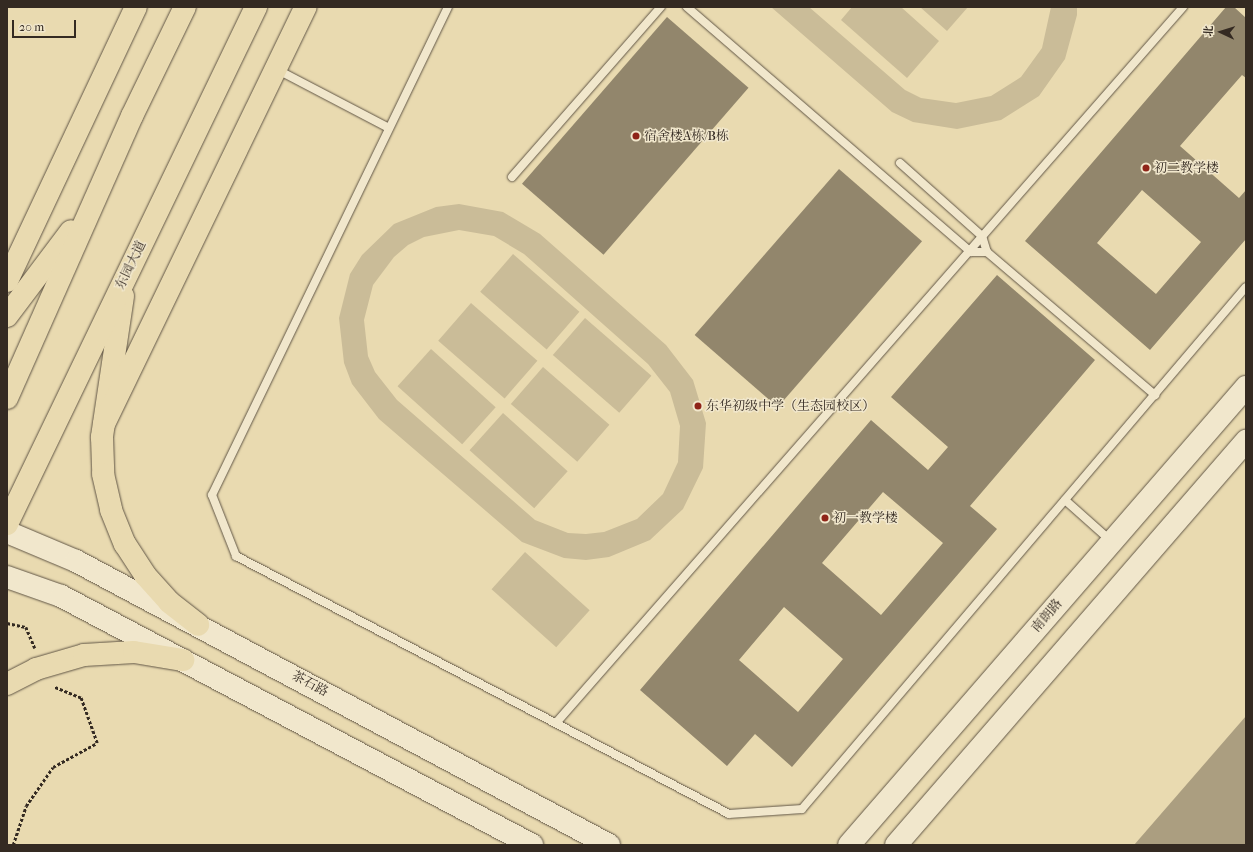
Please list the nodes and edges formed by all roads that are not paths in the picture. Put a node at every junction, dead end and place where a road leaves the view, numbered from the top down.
1 (136, 7) edge
2 (186, 7) edge
3 (256, 7) edge
4 (306, 7) edge
5 (448, 7) edge
6 (661, 7) edge
7 (687, 7) edge
8 (1183, 7) edge
9 (276, 68) junction
10 (387, 127) junction
11 (900, 163) dead end
12 (512, 177) dead end
13 (94, 201) junction
14 (982, 236) junction
15 (971, 252) junction
16 (987, 252) junction
17 (126, 275) junction
18 (7, 281) edge
19 (1246, 287) edge
20 (7, 316) edge
21 (1246, 387) edge
22 (1154, 395) junction
23 (7, 398) edge
24 (104, 424) junction
25 (1246, 441) edge
26 (1065, 500) junction
27 (7, 524) edge
28 (7, 532) edge
29 (1112, 541) junction
30 (7, 578) edge
31 (198, 625) junction
32 (183, 660) junction
33 (7, 684) edge
34 (556, 723) junction
35 (532, 845) edge
36 (609, 845) edge
37 (849, 845) edge
38 (896, 845) edge

1 - 18 main road
2 - 13 main road
3 - 17 main road, 东园大道
4 - 9 main road
5 - 10 lane
6 - 12 lane
7 - 15 lane
8 - 14 lane
9 - 10 lane
9 - 24 main road
10 - 34 lane
11 - 14 lane
13 - 20 main road
13 - 23 main road
14 - 15 lane
14 - 16 lane
15 - 16 lane
15 - 34 lane
16 - 22 lane
17 - 24 main road
17 - 27 main road, 东园大道
19 - 22 lane
21 - 29 main road, 南朗路
22 - 26 lane
24 - 31 main road
25 - 38 main road
26 - 29 lane
26 - 34 lane
28 - 31 main road, 茶石路
29 - 37 main road, 南朗路
30 - 32 main road
31 - 36 main road, 茶石路
32 - 33 main road
32 - 35 main road

